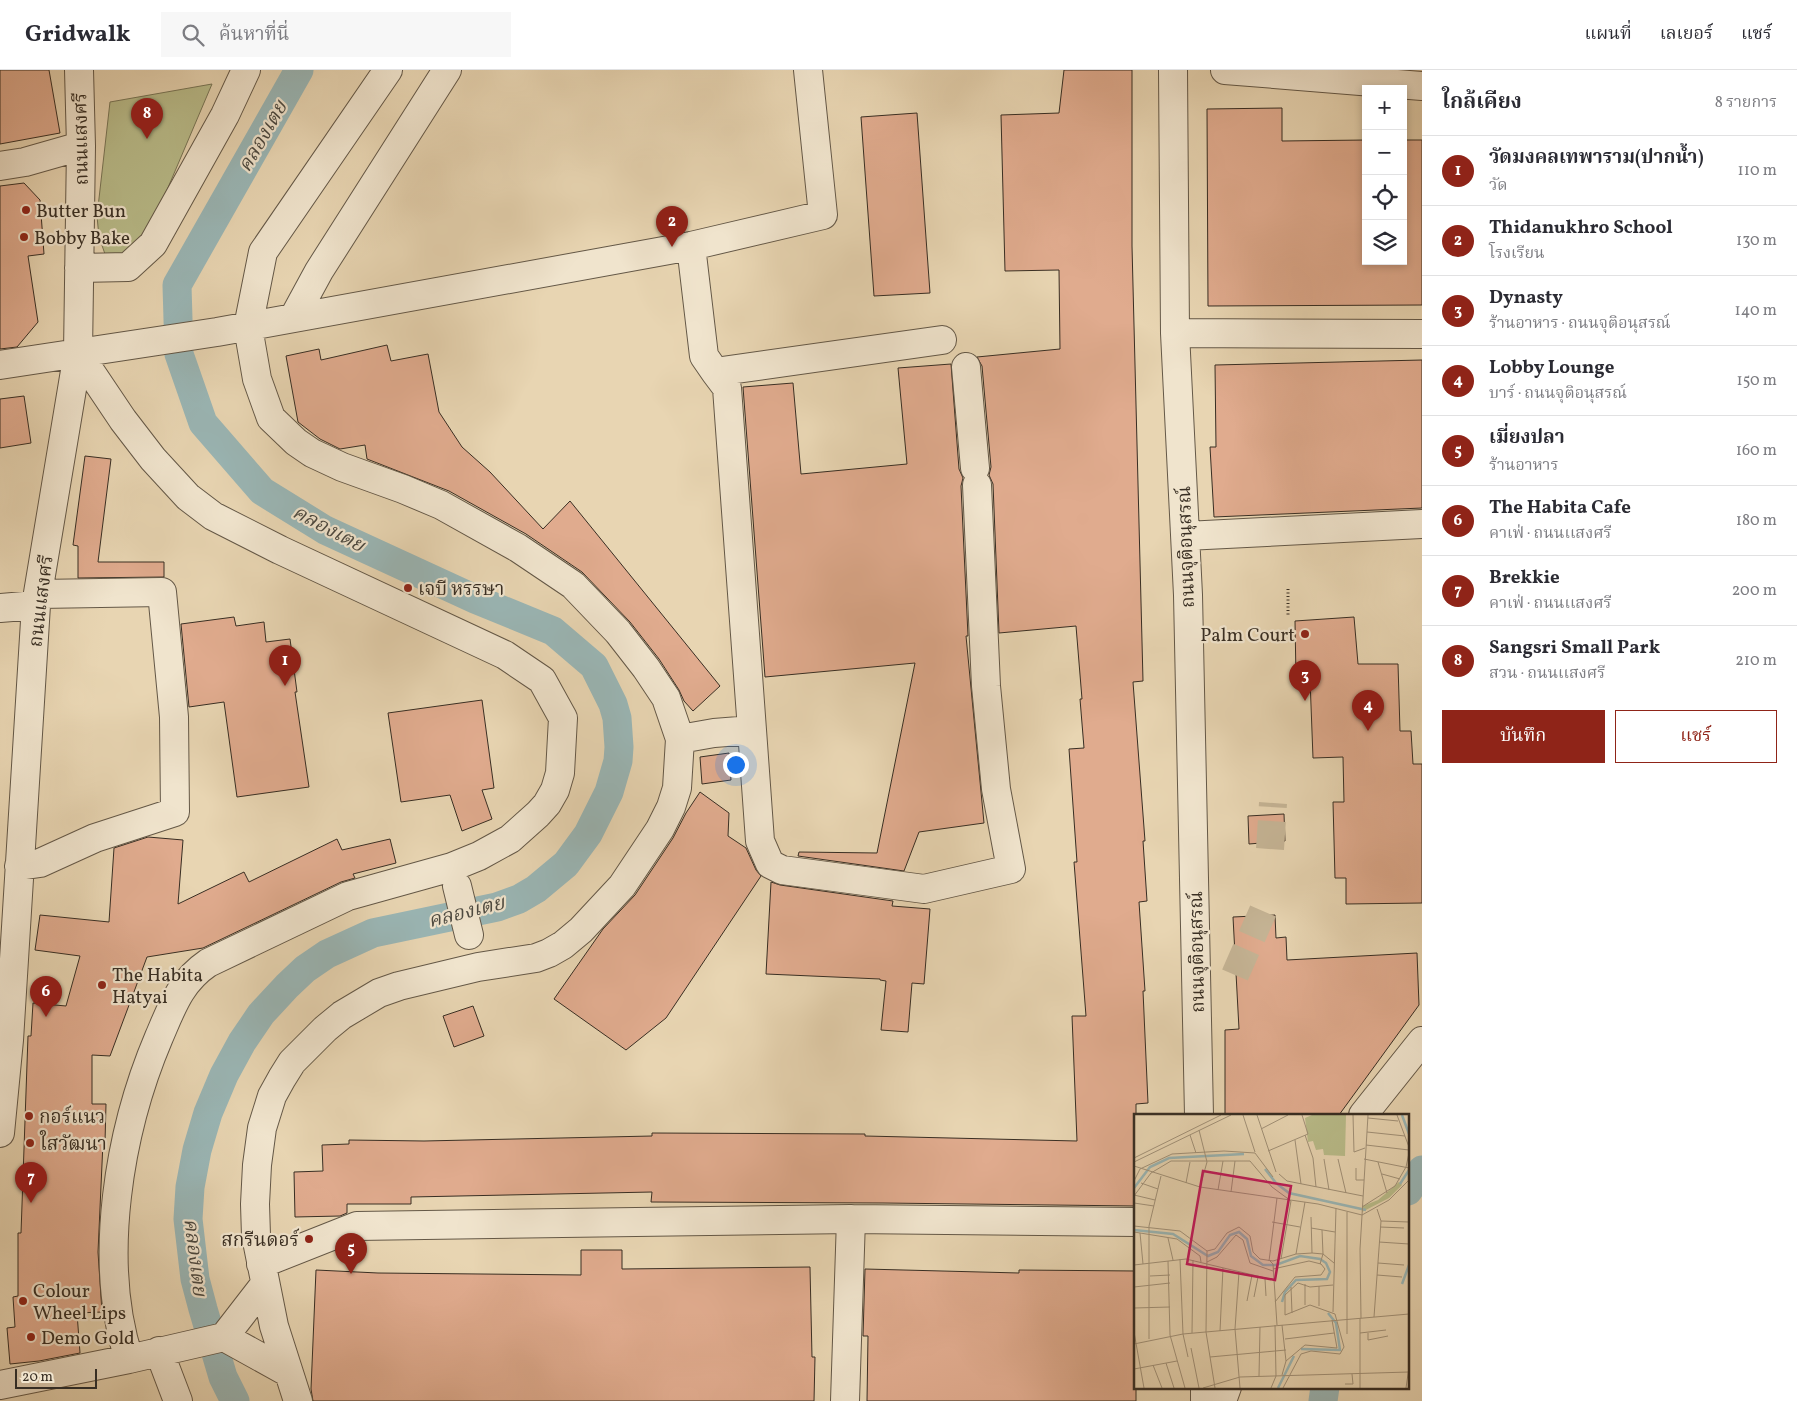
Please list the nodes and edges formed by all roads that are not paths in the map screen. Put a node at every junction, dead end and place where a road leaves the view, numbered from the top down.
1 (78, 70) edge
2 (246, 70) edge
3 (388, 70) edge
4 (447, 70) edge
5 (808, 70) edge
6 (1173, 70) edge
7 (1225, 70) edge
8 (1422, 86) edge
9 (81, 146) junction
10 (0, 166) edge
11 (691, 246) junction
12 (79, 268) junction
13 (294, 317) junction
14 (248, 327) junction
15 (1175, 333) junction
16 (1422, 334) edge
17 (942, 340) dead end
18 (78, 353) junction
19 (0, 365) edge
20 (966, 367) dead end
21 (716, 372) junction
22 (1422, 524) edge
23 (1186, 536) junction
24 (38, 599) junction
25 (0, 608) edge
26 (752, 730) junction
27 (680, 738) junction
28 (13, 863) edge
29 (457, 886) dead end
30 (469, 934) dead end
31 (1422, 1042) edge
32 (4, 1052) edge
33 (1199, 1114) edge
34 (1365, 1114) edge
35 (0, 1134) edge
36 (851, 1219) junction
37 (1134, 1222) edge
38 (263, 1274) junction
39 (224, 1337) junction
40 (166, 1350) junction
41 (129, 1359) junction
42 (289, 1373) junction
43 (0, 1385) edge
44 (1205, 1388) edge
45 (1227, 1388) edge
46 (178, 1401) edge
47 (298, 1401) edge
48 (845, 1401) edge
49 (1205, 1401) edge
50 (1222, 1401) edge

1 - 9 street, ถนนเเสงศรี
2 - 12 street
3 - 14 street
4 - 13 street
5 - 11 street
6 - 15 street, ถนนจุติอนุสรณ์
7 - 8 street
9 - 10 street
9 - 12 street, ถนนเเสงศรี
11 - 13 street
11 - 21 street
12 - 18 street, ถนนเเสงศรี
13 - 14 street
14 - 18 street
14 - 27 street
15 - 16 street
15 - 23 street, ถนนจุติอนุสรณ์
17 - 21 street
18 - 19 street
18 - 24 street, ถนนเเสงศรี
18 - 41 street
20 - 26 street
21 - 26 street
22 - 23 street
23 - 33 street, ถนนจุติอนุสรณ์
24 - 25 street
24 - 28 street, ถนนเเสงศรี
24 - 28 street
26 - 27 street
27 - 38 street
28 - 32 street, ถนนเเสงศรี
29 - 30 street
31 - 34 street
32 - 35 street, ถนนเเสงศรี
36 - 37 street
36 - 38 street
36 - 48 street
38 - 39 street
38 - 42 street
39 - 40 street
39 - 42 street
40 - 41 street
40 - 46 street
41 - 43 street
42 - 47 street
44 - 49 street
45 - 50 street

